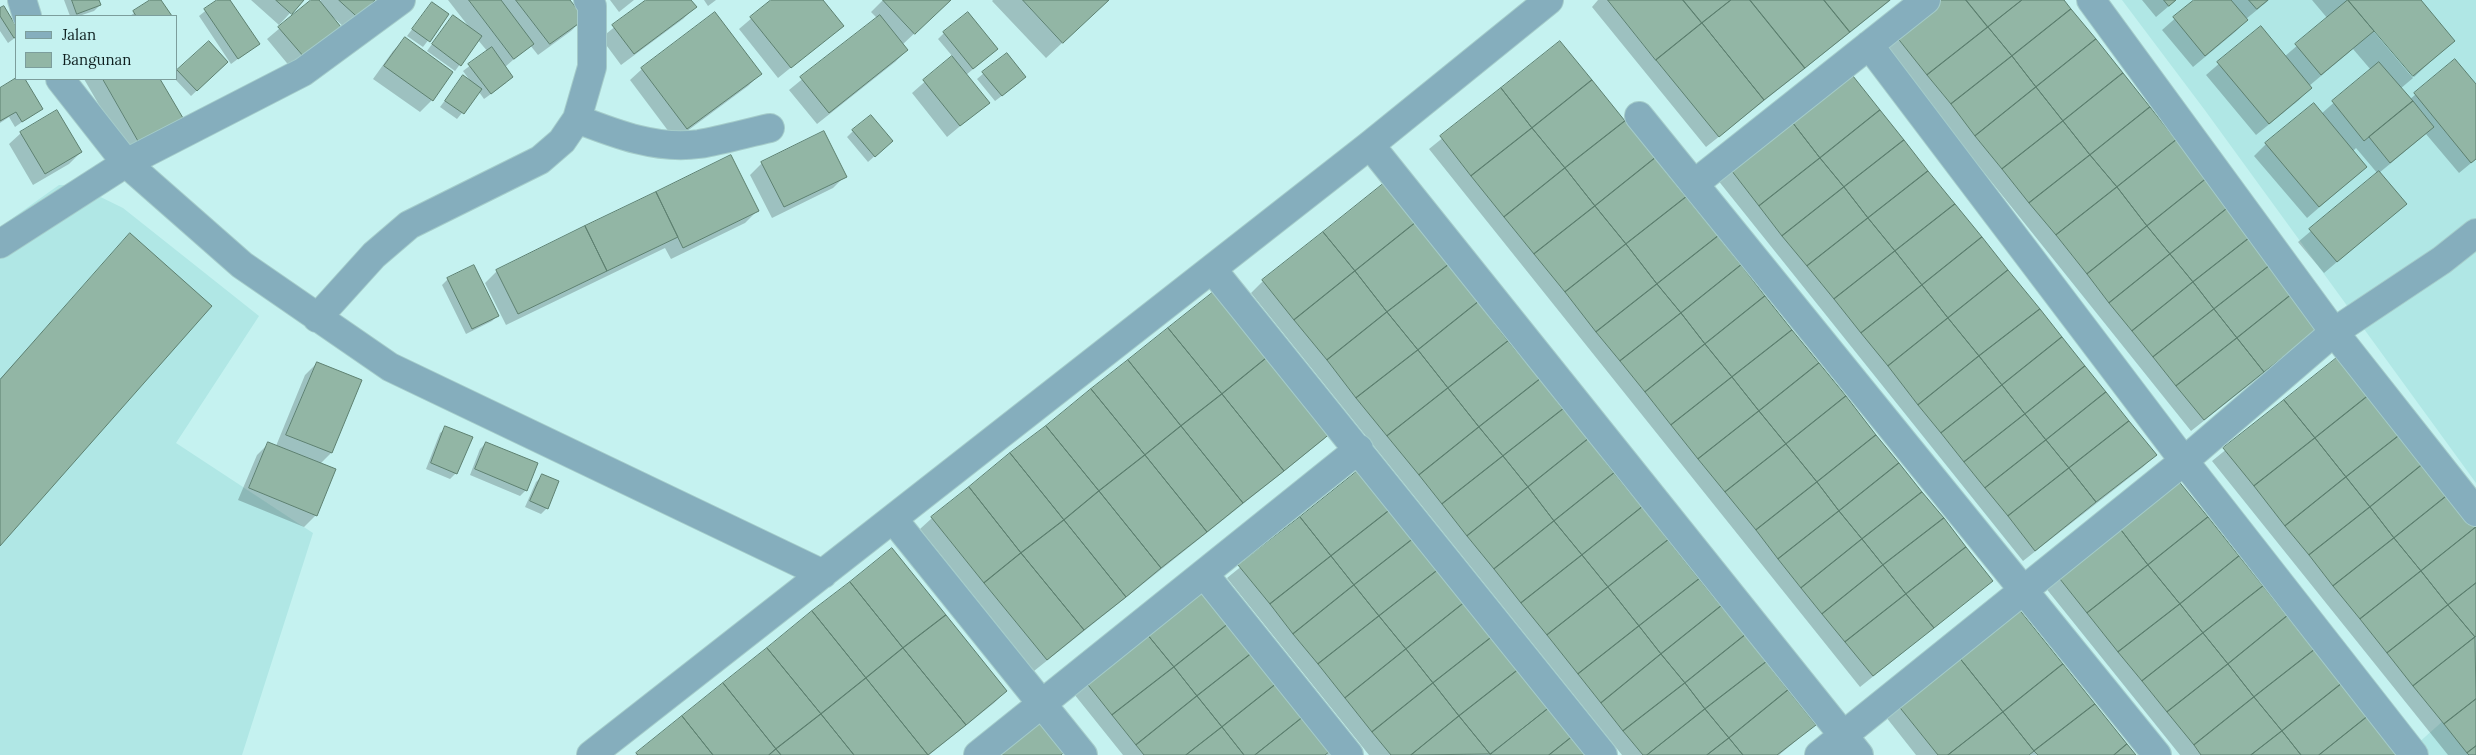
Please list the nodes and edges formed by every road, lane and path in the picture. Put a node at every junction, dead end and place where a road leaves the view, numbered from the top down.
1 (22, 0) edge
2 (401, 0) edge
3 (588, 0) edge
4 (1549, 0) edge
5 (1926, 0) edge
6 (2091, 0) edge
7 (27, 15) edge
8 (1869, 45) junction
9 (61, 80) edge
10 (1639, 116) dead end
11 (577, 119) junction
12 (770, 128) dead end
13 (1370, 145) junction
14 (126, 163) junction
15 (1694, 184) junction
16 (2476, 233) edge
17 (0, 244) edge
18 (1212, 269) junction
19 (317, 318) junction
20 (2334, 332) junction
21 (1359, 449) junction
22 (2184, 462) junction
23 (2476, 512) edge
24 (893, 519) junction
25 (823, 574) junction
26 (1204, 574) junction
27 (2024, 591) junction
28 (1042, 704) junction
29 (1851, 745) edge
30 (591, 755) edge
31 (978, 755) edge
32 (1083, 755) edge
33 (1349, 755) edge
34 (1603, 755) edge
35 (1819, 755) edge
36 (2158, 755) edge
37 (2414, 755) edge

1 - 7 street
2 - 14 street
3 - 11 street
4 - 13 street
5 - 8 street
6 - 20 street
8 - 15 street
8 - 22 street
9 - 14 street
10 - 15 street
11 - 12 street
11 - 19 street
13 - 18 street
13 - 29 street
14 - 17 street
14 - 19 street
15 - 27 street
16 - 20 street
18 - 21 street
18 - 24 street
19 - 25 street
20 - 22 street
20 - 23 street
21 - 26 street
21 - 34 street
22 - 27 street
22 - 37 street
24 - 25 street
24 - 28 street
25 - 30 street
26 - 28 street
26 - 33 street
27 - 29 street
27 - 36 street
28 - 31 street
28 - 32 street
29 - 35 street

